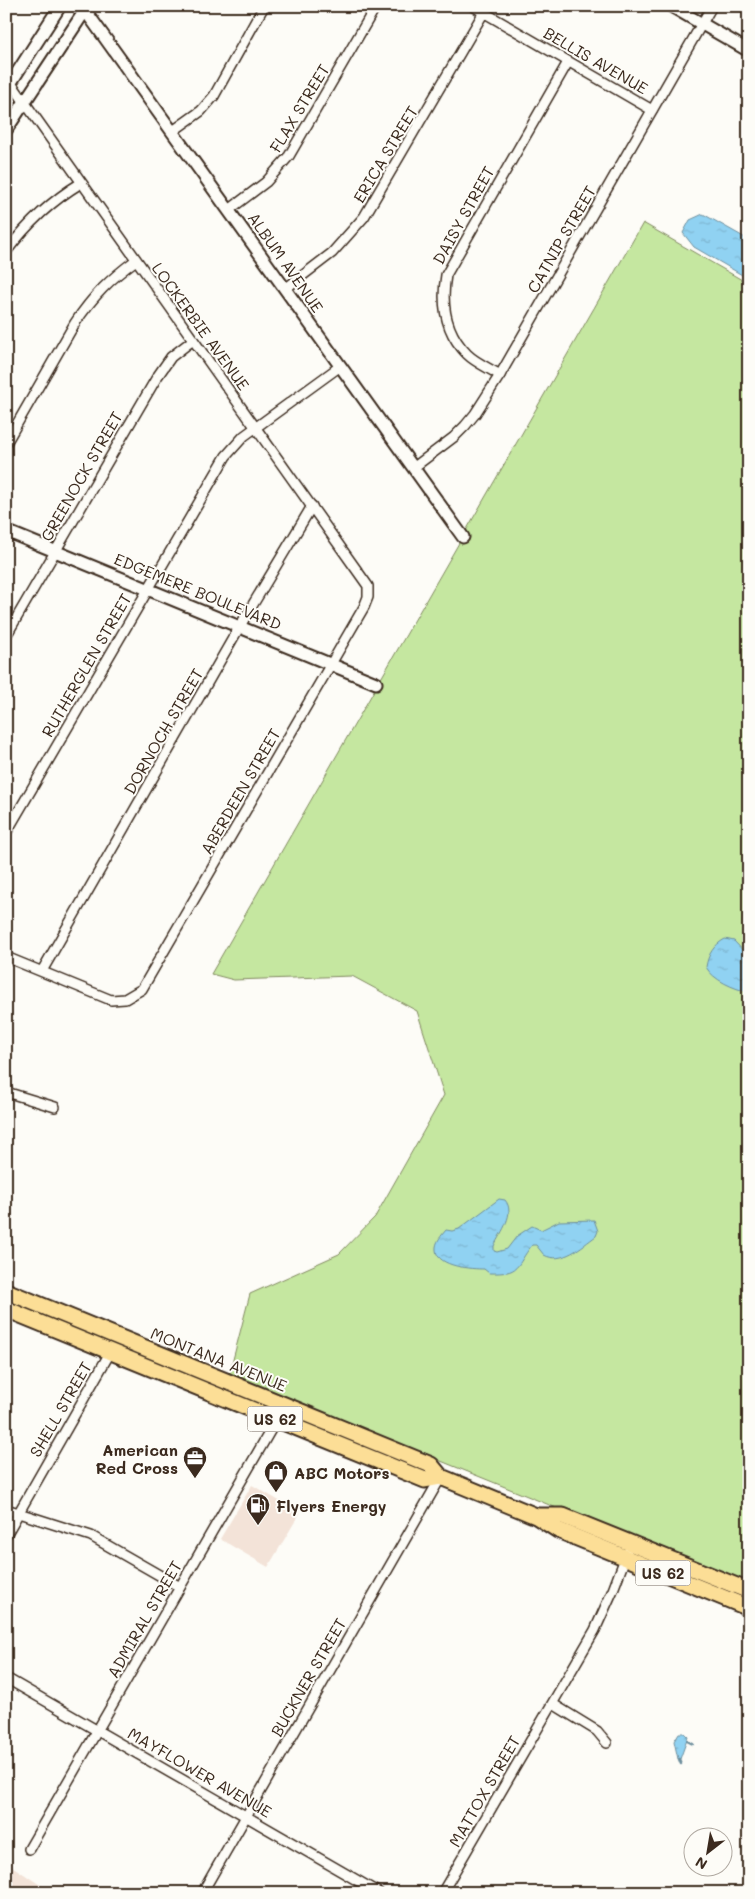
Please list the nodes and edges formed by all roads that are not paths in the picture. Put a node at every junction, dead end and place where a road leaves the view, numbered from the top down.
1 (60, 6) edge
2 (264, 6) edge
3 (376, 6) edge
4 (473, 6) edge
5 (671, 6) edge
6 (712, 6) edge
7 (85, 8) edge
8 (484, 12) junction
9 (701, 24) junction
10 (749, 51) edge
11 (568, 62) junction
12 (8, 83) edge
13 (25, 102) junction
14 (652, 110) junction
15 (6, 130) edge
16 (172, 131) junction
17 (81, 183) junction
18 (230, 210) junction
19 (6, 252) edge
20 (136, 260) junction
21 (285, 289) junction
22 (193, 340) junction
23 (339, 366) junction
24 (500, 375) junction
25 (256, 427) junction
26 (6, 443) edge
27 (413, 468) junction
28 (312, 506) junction
29 (6, 531) edge
30 (463, 537) dead end
31 (56, 550) junction
32 (148, 589) junction
33 (368, 594) joint
34 (240, 626) junction
35 (6, 636) edge
36 (331, 664) junction
37 (376, 682) dead end
38 (6, 833) edge
39 (6, 957) edge
40 (42, 971) junction
41 (6, 1092) edge
42 (55, 1107) dead end
43 (6, 1291) edge
44 (6, 1309) edge
45 (111, 1351) junction
46 (285, 1406) junction
47 (277, 1420) junction
48 (441, 1477) junction
49 (6, 1509) edge
50 (19, 1512) junction
51 (540, 1516) junction
52 (6, 1535) edge
53 (626, 1554) junction
54 (180, 1587) junction
55 (749, 1592) edge
56 (749, 1599) edge
57 (749, 1608) edge
58 (6, 1678) edge
59 (552, 1704) junction
60 (98, 1730) junction
61 (607, 1743) dead end
62 (246, 1816) junction
63 (29, 1848) dead end
64 (202, 1893) edge
65 (379, 1893) edge
66 (442, 1893) edge

1 - 12 street
2 - 16 street
3 - 18 street, FLAX STREET
4 - 8 street, BELLIS AVENUE
5 - 9 street
6 - 9 street, CATNIP STREET
7 - 13 street
7 - 16 street, ALBUM AVENUE
8 - 11 street, BELLIS AVENUE
8 - 21 street, ERICA STREET
9 - 10 street
9 - 14 street, CATNIP STREET
11 - 14 street, BELLIS AVENUE
11 - 24 street, DAISY STREET
12 - 13 street, LOCKERBIE AVENUE
13 - 15 street
13 - 17 street, LOCKERBIE AVENUE
14 - 24 street, CATNIP STREET
16 - 18 street, ALBUM AVENUE
17 - 19 street
17 - 20 street, LOCKERBIE AVENUE
18 - 21 street, ALBUM AVENUE
20 - 22 street, LOCKERBIE AVENUE
20 - 26 street
21 - 23 street, ALBUM AVENUE
22 - 25 street, LOCKERBIE AVENUE
22 - 31 street, GREENOCK STREET
23 - 25 street, RUTHERGLEN STREET
23 - 27 street, ALBUM AVENUE
24 - 27 street, CATNIP STREET
25 - 28 street, LOCKERBIE AVENUE
25 - 32 street, RUTHERGLEN STREET
27 - 30 street, ALBUM AVENUE
28 - 33 street, LOCKERBIE AVENUE
28 - 34 street, DORNOCH STREET
29 - 31 street, EDGEMERE BOULEVARD
31 - 32 street, EDGEMERE BOULEVARD
31 - 35 street, GREENOCK STREET
32 - 34 street, EDGEMERE BOULEVARD
32 - 38 street, RUTHERGLEN STREET
33 - 36 street, ABERDEEN STREET
34 - 36 street, EDGEMERE BOULEVARD
34 - 40 street, DORNOCH STREET
36 - 37 street, EDGEMERE BOULEVARD
36 - 40 street, ABERDEEN STREET
39 - 40 street
41 - 42 street
43 - 46 highway, MONTANA AVENUE / US 62
44 - 45 highway, MONTANA AVENUE / US 62
45 - 47 highway, MONTANA AVENUE / US 62
45 - 50 street, SHELL STREET
46 - 47 street, ADMIRAL STREET
46 - 48 highway, MONTANA AVENUE / US 62
47 - 48 highway, MONTANA AVENUE / US 62
47 - 54 street, ADMIRAL STREET
48 - 51 highway, MONTANA AVENUE / US 62
48 - 62 street, BUCKNER STREET
49 - 50 street
50 - 52 street, SHELL STREET
50 - 54 street
51 - 53 highway
51 - 55 highway, MONTANA AVENUE / US 62
53 - 56 highway
53 - 57 highway, US 62
53 - 59 street, MATTOX STREET
54 - 60 street, ADMIRAL STREET
58 - 60 street, MAYFLOWER AVENUE
59 - 61 street
59 - 66 street, MATTOX STREET
60 - 62 street, MAYFLOWER AVENUE
60 - 63 street, ADMIRAL STREET
62 - 64 street, BUCKNER STREET
62 - 65 street, MAYFLOWER AVENUE

